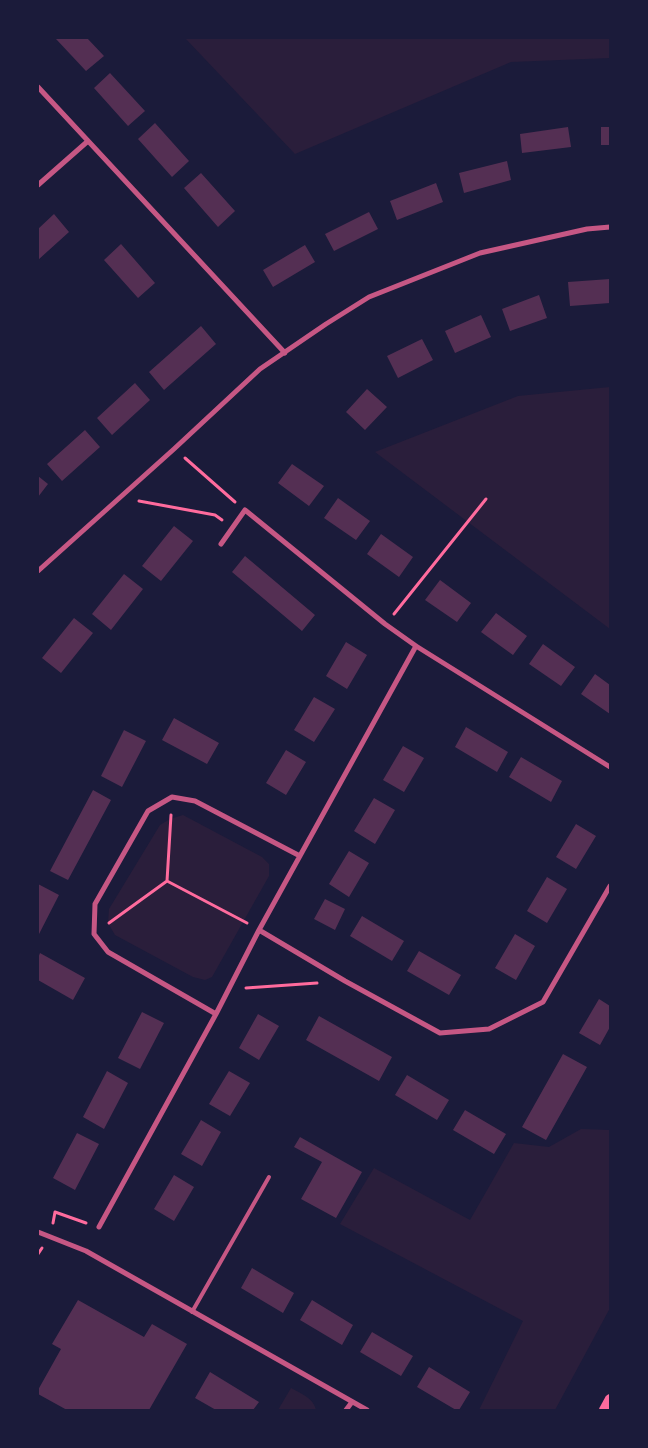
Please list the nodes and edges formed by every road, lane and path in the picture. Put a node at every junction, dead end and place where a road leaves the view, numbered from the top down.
1 (38, 87) edge
2 (88, 141) junction
3 (38, 184) edge
4 (610, 227) edge
5 (285, 352) junction
6 (174, 449) junction
7 (120, 498) junction
8 (486, 499) dead end
9 (245, 510) junction
10 (232, 527) junction
11 (221, 544) dead end
12 (38, 571) edge
13 (386, 624) junction
14 (416, 646) junction
15 (610, 767) edge
16 (172, 797) junction
17 (300, 856) junction
18 (167, 881) junction
19 (610, 886) edge
20 (259, 930) junction
21 (94, 933) junction
22 (346, 981) junction
23 (228, 989) junction
24 (216, 1014) junction
25 (269, 1178) dead end
26 (99, 1227) joint
27 (38, 1232) edge
28 (51, 1236) junction
29 (192, 1312) junction
30 (610, 1399) edge
31 (352, 1402) junction
32 (346, 1410) edge
33 (367, 1410) edge
34 (604, 1410) edge

1 - 2 street
2 - 3 street
2 - 5 street
4 - 5 street
5 - 6 street
6 - 7 street
6 - 9 path
7 - 10 path
7 - 12 street
8 - 13 path
9 - 10 street
9 - 13 street
10 - 11 street
13 - 14 street
14 - 15 street
14 - 17 street
16 - 17 street
16 - 18 path
16 - 21 street
17 - 20 street
18 - 20 path
18 - 21 path
19 - 22 street
20 - 22 street
20 - 23 street
21 - 24 street
22 - 23 path
23 - 24 street
24 - 26 street
25 - 29 lane
26 - 28 path
27 - 28 street
28 - 29 street
29 - 31 street
30 - 34 main road
31 - 32 street
31 - 33 street

